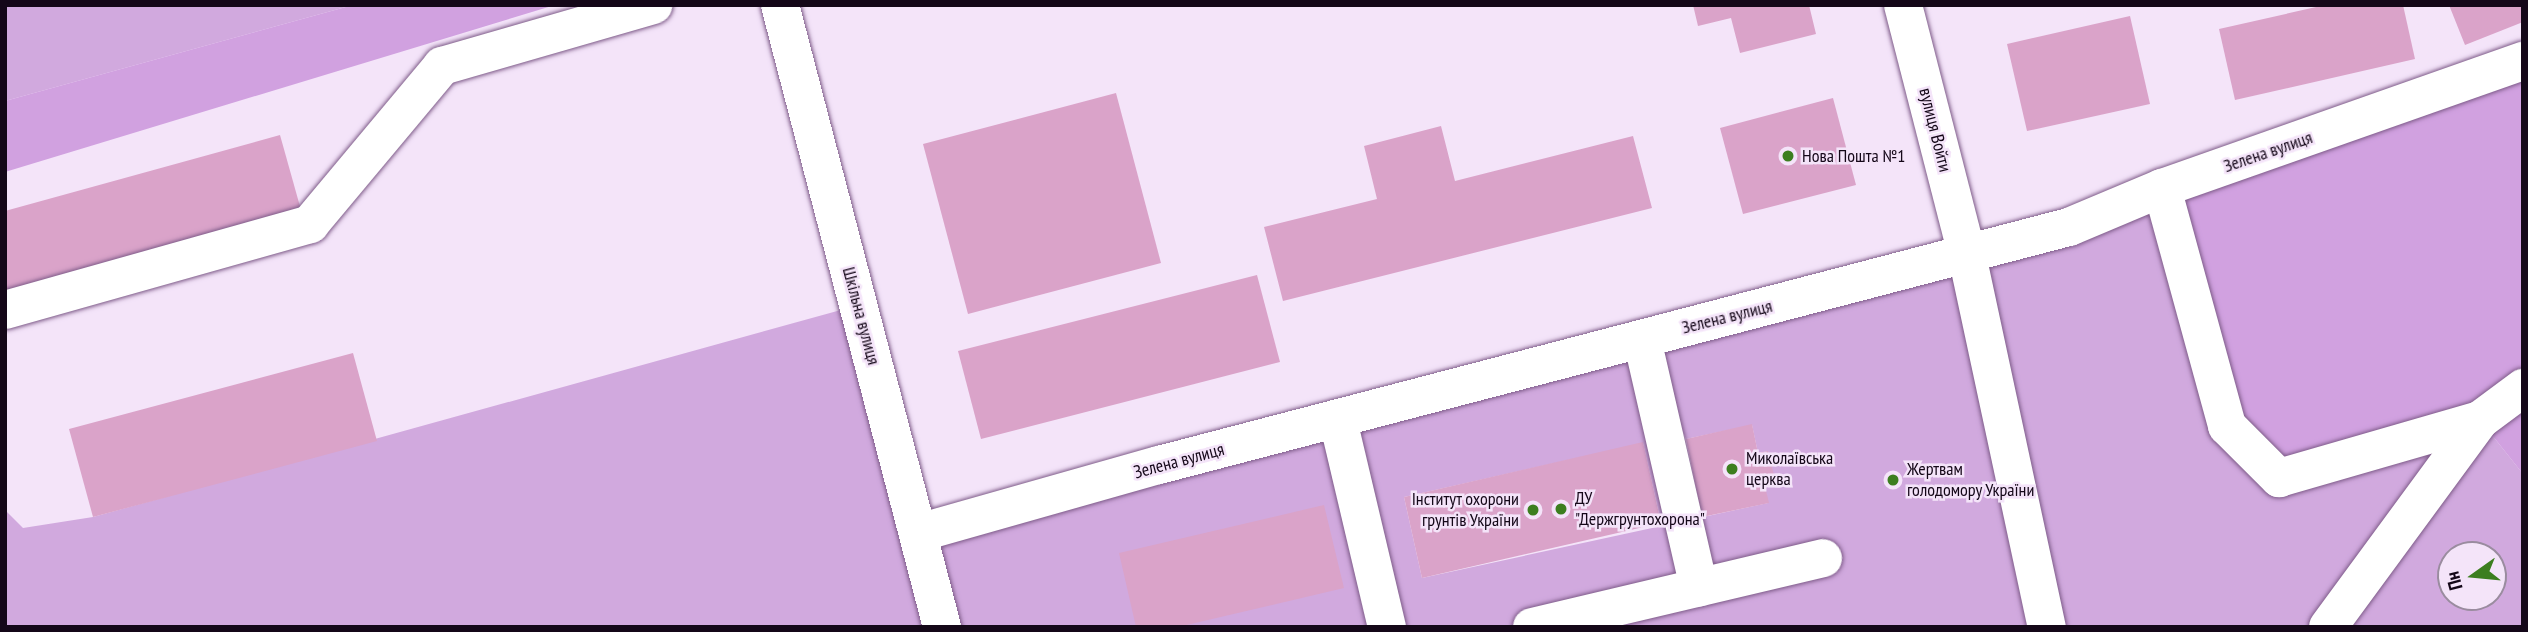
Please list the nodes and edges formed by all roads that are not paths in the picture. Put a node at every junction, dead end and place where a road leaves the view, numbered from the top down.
1 (653, 5) edge
2 (780, 5) edge
3 (1903, 5) edge
4 (2523, 61) edge
5 (2162, 188) junction
6 (1967, 255) junction
7 (5, 310) edge
8 (1642, 339) junction
9 (2523, 388) edge
10 (1338, 420) junction
11 (2480, 420) junction
12 (918, 533) junction
13 (1823, 558) dead end
14 (1699, 587) junction
15 (942, 627) edge
16 (1387, 627) edge
17 (1532, 627) edge
18 (2047, 627) edge
19 (2328, 627) edge

1 - 7 street
2 - 12 street, Шкільна вулиця
3 - 6 street, вулиця Войти
4 - 5 street, Зелена вулиця
5 - 6 street, Зелена вулиця
5 - 11 street
6 - 8 street, Зелена вулиця
6 - 18 street, вулиця Войти
8 - 10 street, Зелена вулиця
8 - 14 street
9 - 11 street
10 - 12 street, Зелена вулиця
10 - 16 street
11 - 19 street
12 - 15 street, Шкільна вулиця
13 - 14 street
14 - 17 street

